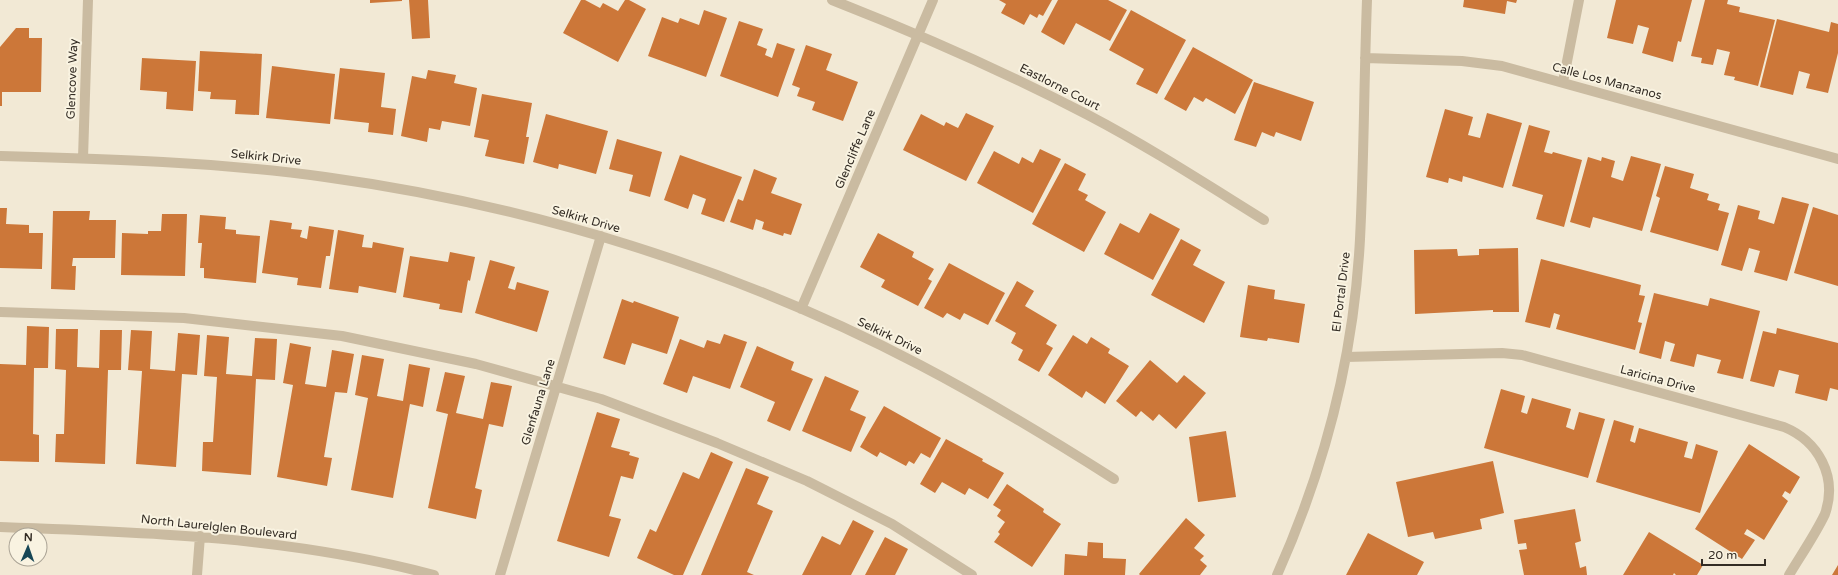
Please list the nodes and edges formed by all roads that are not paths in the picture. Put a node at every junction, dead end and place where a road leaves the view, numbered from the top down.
1 (88, 0) edge
2 (832, 0) edge
3 (933, 0) edge
4 (1367, 0) edge
5 (1579, 0) edge
6 (919, 34) junction
7 (1365, 58) junction
8 (1563, 82) junction
9 (0, 156) edge
10 (83, 158) junction
11 (1838, 158) edge
12 (1264, 220) dead end
13 (601, 236) junction
14 (801, 309) junction
15 (0, 312) edge
16 (1346, 357) junction
17 (556, 387) junction
18 (1114, 479) dead end
19 (0, 527) edge
20 (200, 536) junction
21 (197, 575) edge
22 (434, 575) edge
23 (500, 575) edge
24 (972, 575) edge
25 (1277, 575) edge
26 (1789, 575) edge

1 - 10 street, Glencove Way
2 - 6 street, Eastlorne Court
3 - 6 street, Glencliffe Lane
4 - 7 street, El Portal Drive
5 - 8 street
6 - 12 street, Eastlorne Court
6 - 14 street, Glencliffe Lane
7 - 8 street, Calle Los Manzanos
7 - 16 street, El Portal Drive
8 - 11 street, Calle Los Manzanos
9 - 10 street, Selkirk Drive
10 - 13 street, Selkirk Drive
13 - 14 street, Selkirk Drive
13 - 17 street, Glenfauna Lane
14 - 18 street, Selkirk Drive
15 - 17 street
16 - 25 street, El Portal Drive
16 - 26 street, Laricina Drive
17 - 23 street, Glenfauna Lane
17 - 24 street
19 - 20 street, North Laurelglen Boulevard
20 - 21 street
20 - 22 street, North Laurelglen Boulevard

